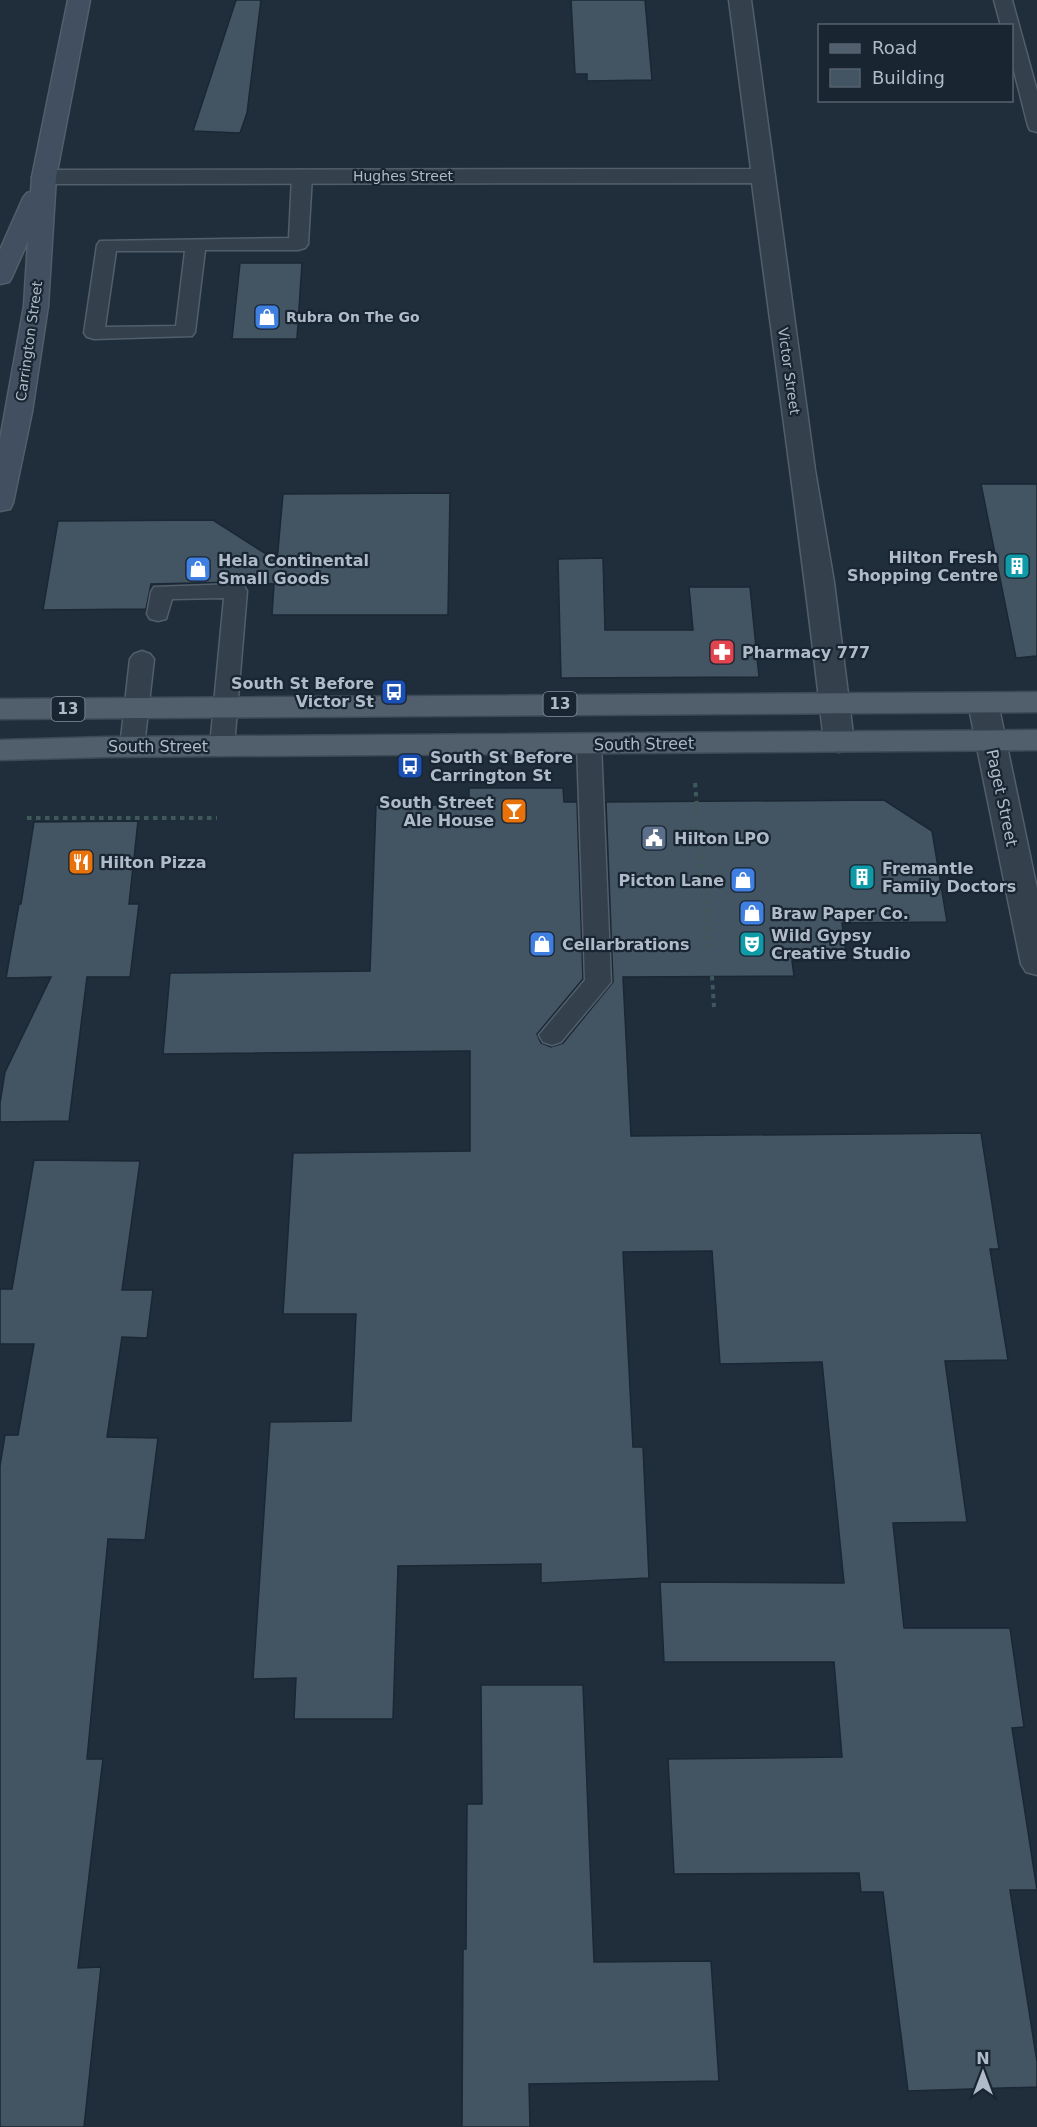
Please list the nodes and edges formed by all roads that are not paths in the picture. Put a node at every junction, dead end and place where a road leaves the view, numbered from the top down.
1 (79, 0) edge
2 (740, 0) edge
3 (1003, 0) edge
4 (1009, 24) edge
5 (1013, 38) edge
6 (1037, 126) edge
7 (302, 176) junction
8 (762, 176) junction
9 (44, 177) junction
10 (196, 244) junction
11 (0, 277) edge
12 (0, 503) edge
13 (158, 614) dead end
14 (142, 659) dead end
15 (1037, 702) edge
16 (983, 703) junction
17 (834, 704) junction
18 (136, 708) junction
19 (226, 708) junction
20 (0, 709) edge
21 (1037, 740) edge
22 (990, 741) junction
23 (839, 742) junction
24 (589, 744) junction
25 (222, 746) junction
26 (132, 747) junction
27 (0, 750) edge
28 (1037, 964) edge
29 (552, 1035) dead end

1 - 9 main road, Carrington Street
2 - 8 street, Victor Street
3 - 4 lane
5 - 6 lane
7 - 8 street, Hughes Street
7 - 9 street, Hughes Street
7 - 10 lane
8 - 17 street, Victor Street
9 - 11 main road, Carrington Street
9 - 12 main road, Carrington Street
10 - 10 lane
13 - 19 lane
14 - 18 lane
15 - 16 main road, 13
16 - 17 main road, 13
16 - 22 street, Paget Street
17 - 19 main road, 13
17 - 23 street, Victor Street
18 - 19 main road, 13
18 - 20 main road, 13
18 - 26 lane
19 - 25 lane
21 - 22 main road, South Street
22 - 23 main road, South Street
22 - 28 street, Paget Street
23 - 24 main road, South Street
24 - 25 main road, South Street
24 - 29 lane
25 - 26 main road, South Street
26 - 27 main road, South Street

